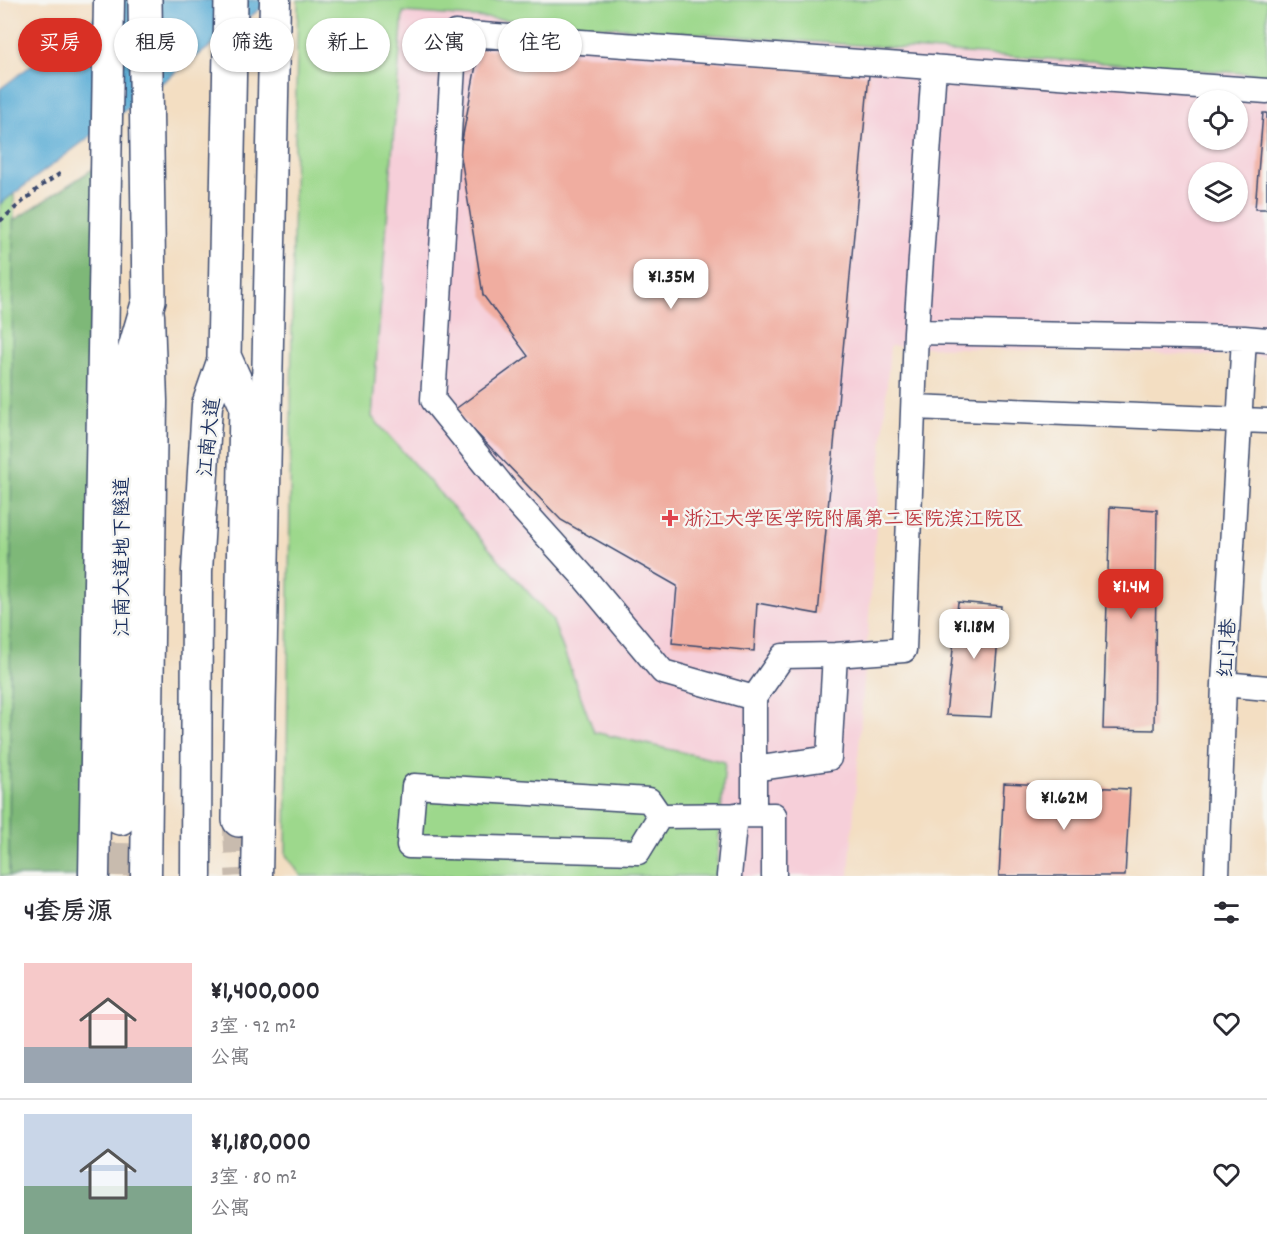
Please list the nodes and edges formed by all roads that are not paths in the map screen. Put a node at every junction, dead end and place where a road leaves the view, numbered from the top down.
1 (109, 0) edge
2 (145, 0) edge
3 (231, 0) edge
4 (275, 0) edge
5 (934, 67) junction
6 (1267, 91) edge
7 (149, 300) junction
8 (916, 332) junction
9 (1256, 339) edge
10 (224, 356) junction
11 (914, 407) junction
12 (1239, 420) junction
13 (1267, 421) edge
14 (835, 655) junction
15 (1224, 684) junction
16 (1267, 688) edge
17 (754, 698) junction
18 (754, 769) junction
19 (754, 815) junction
20 (660, 816) junction
21 (120, 818) tunnel mouth
22 (239, 820) tunnel mouth
23 (94, 876) edge
24 (146, 876) edge
25 (196, 876) edge
26 (257, 876) edge
27 (729, 876) edge
28 (774, 876) edge
29 (1217, 876) edge

1 - 23 main road
2 - 7 highway
3 - 10 highway, 江南大道
4 - 26 main road
5 - 6 street
5 - 8 street
5 - 17 street
7 - 21 highway, 江南大道地下隧道
7 - 24 main road
8 - 9 street
8 - 11 street
9 - 12 street, 红门巷
10 - 22 highway
10 - 25 main road, 江南大道
11 - 12 street
11 - 14 street
12 - 13 street
12 - 15 street, 红门巷
14 - 17 street
14 - 18 street
15 - 16 street
15 - 29 street, 红门巷
17 - 18 street
18 - 19 street
19 - 20 street
19 - 27 street
19 - 28 street
20 - 20 street

